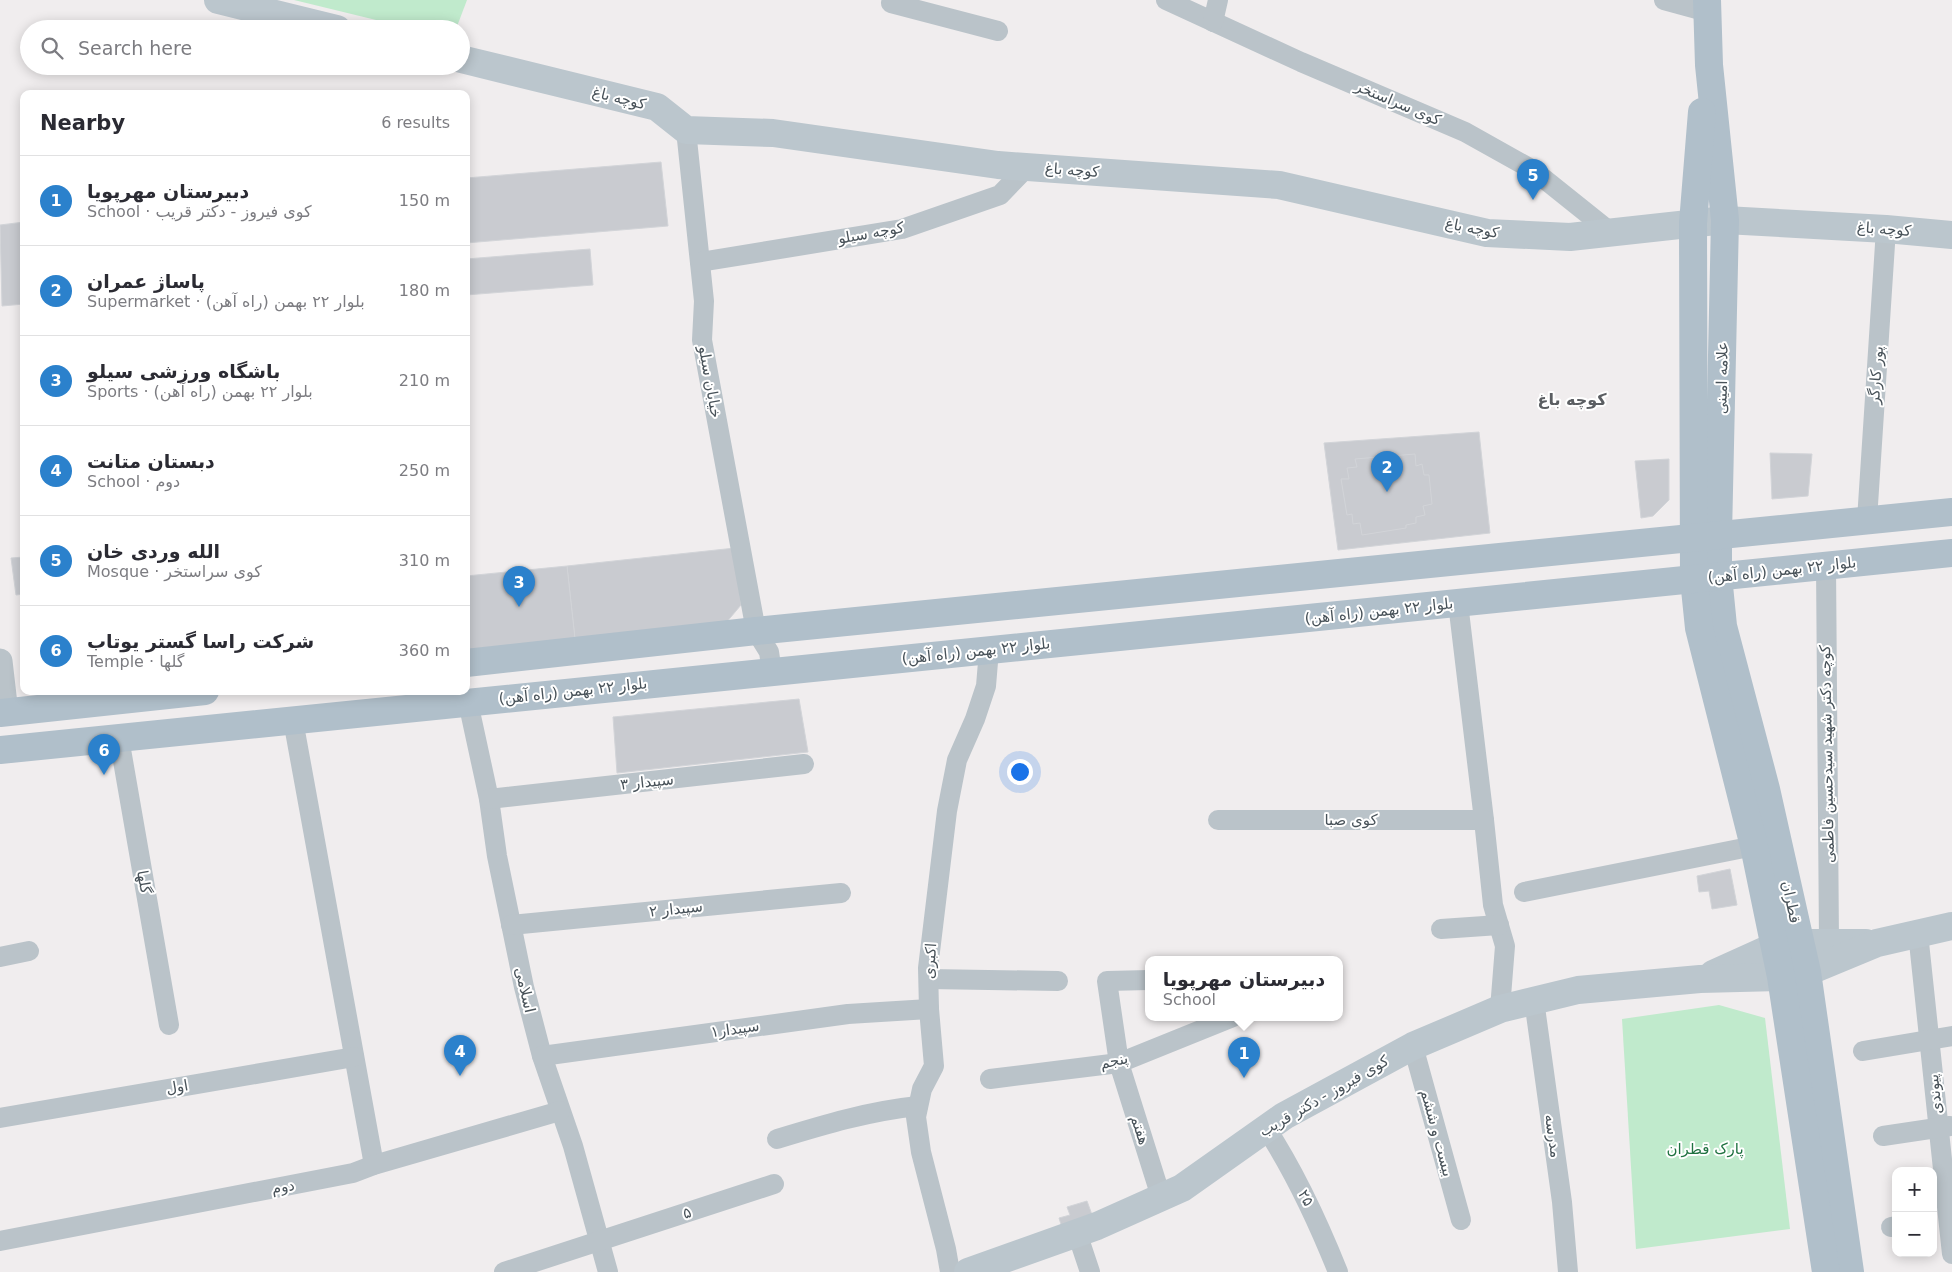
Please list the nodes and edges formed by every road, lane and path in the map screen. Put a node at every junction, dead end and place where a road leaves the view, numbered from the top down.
1 (218, 0) edge
2 (1166, 0) edge
3 (1218, 0) edge
4 (1664, 0) edge
5 (891, 3) dead end
6 (1707, 6) edge
7 (300, 20) edge
8 (1213, 22) junction
9 (998, 31) dead end
10 (470, 61) edge
11 (1709, 65) junction
12 (686, 130) junction
13 (1027, 167) junction
14 (1725, 220) junction
15 (1693, 223) junction
16 (1886, 229) junction
17 (1614, 234) junction
18 (1952, 235) edge
19 (700, 262) junction
20 (1952, 512) edge
21 (1867, 520) junction
22 (1706, 537) junction
23 (1952, 553) edge
24 (1826, 565) junction
25 (1706, 577) junction
26 (1458, 603) junction
27 (756, 631) junction
28 (989, 650) junction
29 (0, 660) edge
30 (470, 663) edge
31 (772, 672) junction
32 (168, 695) edge
33 (468, 702) junction
34 (3, 713) edge
35 (293, 720) junction
36 (118, 738) junction
37 (0, 750) edge
38 (804, 764) dead end
39 (489, 799) junction
40 (1218, 820) dead end
41 (1484, 820) junction
42 (1754, 846) junction
43 (1524, 892) dead end
44 (842, 893) dead end
45 (511, 925) junction
46 (1499, 925) junction
47 (1952, 926) edge
48 (1441, 929) dead end
49 (1918, 933) junction
50 (1829, 942) junction
51 (1877, 943) junction
52 (1788, 944) junction
53 (29, 952) dead end
54 (0, 957) edge
55 (1794, 974) junction
56 (929, 979) junction
57 (1700, 979) junction
58 (1145, 980) edge
59 (1058, 981) dead end
60 (1534, 1000) junction
61 (929, 1009) junction
62 (1500, 1009) junction
63 (1222, 1021) edge
64 (169, 1025) dead end
65 (1952, 1036) edge
66 (1930, 1041) junction
67 (1413, 1046) junction
68 (1863, 1051) dead end
69 (542, 1056) junction
70 (354, 1057) junction
71 (1119, 1063) junction
72 (990, 1080) dead end
73 (1943, 1084) edge
74 (918, 1106) junction
75 (560, 1111) junction
76 (0, 1118) edge
77 (1945, 1126) edge
78 (1266, 1128) junction
79 (1883, 1136) dead end
80 (777, 1139) dead end
81 (374, 1165) junction
82 (774, 1184) dead end
83 (1161, 1197) junction
84 (1944, 1217) edge
85 (1461, 1220) dead end
86 (1078, 1233) junction
87 (0, 1241) edge
88 (599, 1241) junction
89 (1952, 1254) edge
90 (504, 1272) edge
91 (608, 1272) edge
92 (950, 1272) edge
93 (968, 1272) edge
94 (1090, 1272) edge
95 (1338, 1272) edge
96 (1568, 1272) edge
97 (1826, 1272) edge
98 (1850, 1272) edge

1 - 7 main road
2 - 8 street, کوی سراستخر
3 - 8 street
4 - 6 street
5 - 9 street
6 - 11 main road
8 - 17 street, کوی سراستخر
10 - 12 main road, کوچه باغ
11 - 14 main road, علامه امینی
11 - 15 main road, علامه امینی
12 - 13 main road, کوچه باغ
12 - 19 street, خیابان سیلو
13 - 17 main road, کوچه باغ
13 - 19 street, کوچه سیلو
14 - 15 main road, کوچه باغ
14 - 16 main road, کوچه باغ
14 - 22 main road, علامه امینی
15 - 17 main road, کوچه باغ
15 - 22 main road, علامه امینی
16 - 18 main road, کوچه باغ
16 - 21 street, پور کارگر
19 - 27 street, خیابان سیلو
20 - 21 main road
21 - 22 main road
22 - 25 main road, قطران
22 - 27 main road
23 - 24 main road, بلوار ۲۲ بهمن (راه آهن)
24 - 25 main road, بلوار ۲۲ بهمن (راه آهن)
24 - 50 street, کوچه دکتر شهید سیدحسین فاطمی
25 - 26 main road, بلوار ۲۲ بهمن (راه آهن)
25 - 42 main road, قطران
25 - 52 main road, قطران
26 - 28 main road, بلوار ۲۲ بهمن (راه آهن)
26 - 41 street
27 - 30 main road
27 - 31 street
28 - 31 main road, بلوار ۲۲ بهمن (راه آهن)
28 - 56 street, اکبری
29 - 34 street
31 - 33 main road, بلوار ۲۲ بهمن (راه آهن)
32 - 34 main road
33 - 35 main road, بلوار ۲۲ بهمن (راه آهن)
33 - 39 street, اسلامی
35 - 36 main road, بلوار ۲۲ بهمن (راه آهن)
35 - 70 street
36 - 37 main road, بلوار ۲۲ بهمن (راه آهن)
36 - 64 street, گلها
38 - 39 street, سپیدار ۳
39 - 45 street, اسلامی
40 - 41 street, کوی صبا
41 - 46 street
42 - 43 street
42 - 52 main road, قطران
44 - 45 street, سپیدار ۲
45 - 69 street, اسلامی
46 - 48 street
46 - 62 street
47 - 49 main road
49 - 51 main road
49 - 66 street, پیوندی
50 - 51 main road
50 - 52 main road
51 - 55 main road
52 - 55 main road, قطران
52 - 57 main road
53 - 54 street
55 - 57 main road
55 - 97 main road, قطران
55 - 98 main road, قطران
56 - 59 street
56 - 61 street, اکبری
57 - 60 main road, کوی فیروز - دکتر قریب
58 - 71 street, هفتم
60 - 62 main road, کوی فیروز - دکتر قریب
60 - 96 street, مدرسه
61 - 69 street, سپیدار۱
61 - 74 street, اکبری
62 - 67 main road, کوی فیروز - دکتر قریب
63 - 71 street, پنجم
65 - 66 street
66 - 68 street
66 - 73 street, پیوندی
67 - 78 main road, کوی فیروز - دکتر قریب
67 - 85 street, بیست و ششم
69 - 75 street, اسلامی
70 - 76 street, اول
70 - 81 street
71 - 72 street, پنجم
71 - 83 street, هفتم
73 - 77 street, پیوندی
74 - 80 street
74 - 92 street, اکبری
75 - 81 street, دوم
75 - 88 street, اسلامی
77 - 79 street
77 - 84 street, پیوندی
78 - 83 main road, کوی فیروز - دکتر قریب
78 - 95 street, ۲۵
81 - 87 street, دوم
82 - 88 street, ۵
83 - 86 main road, کوی فیروز - دکتر قریب
84 - 89 street, پیوندی
86 - 93 main road, کوی فیروز - دکتر قریب
86 - 94 street
88 - 90 street, ۵
88 - 91 street, اسلامی

